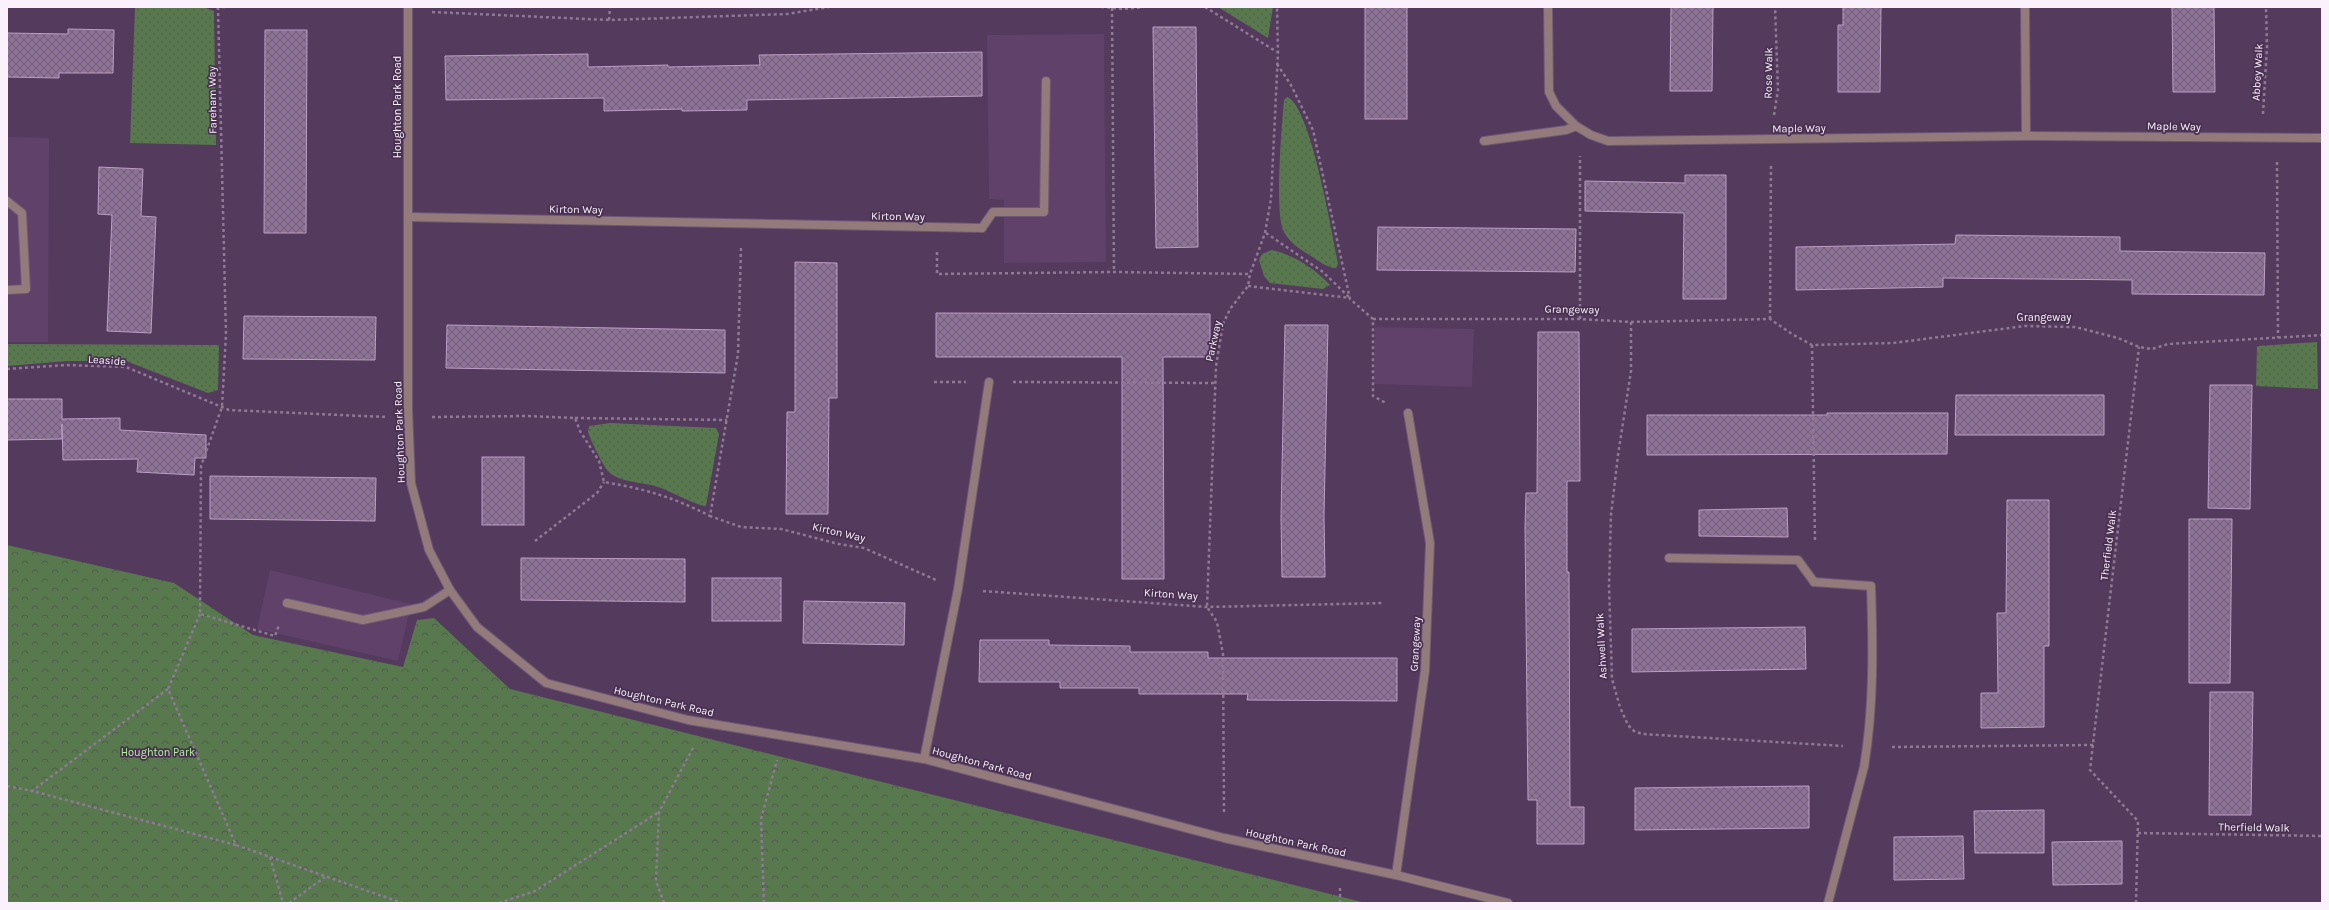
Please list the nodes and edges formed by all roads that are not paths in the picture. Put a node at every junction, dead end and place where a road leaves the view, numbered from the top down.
1 (1548, 7) edge
2 (2024, 7) edge
3 (408, 9) edge
4 (1046, 81) dead end
5 (1579, 128) junction
6 (2026, 136) junction
7 (2322, 138) edge
8 (1484, 141) dead end
9 (7, 201) edge
10 (409, 217) junction
11 (7, 290) edge
12 (989, 382) road end
13 (1408, 413) road end
14 (1669, 558) dead end
15 (450, 590) junction
16 (287, 603) road end
17 (924, 759) junction
18 (1396, 875) junction
19 (1508, 903) edge
20 (1828, 903) edge

1 - 5 street, Maple Way
2 - 6 street
3 - 10 street, Houghton Park Road
4 - 10 street, Kirton Way
5 - 6 street, Maple Way
5 - 8 street
6 - 7 street, Maple Way
9 - 11 street
10 - 15 street, Houghton Park Road
12 - 17 street
13 - 18 street, Grangeway
14 - 20 street
15 - 16 street
15 - 17 street, Houghton Park Road
17 - 18 street, Houghton Park Road
18 - 19 street, Houghton Park Road

